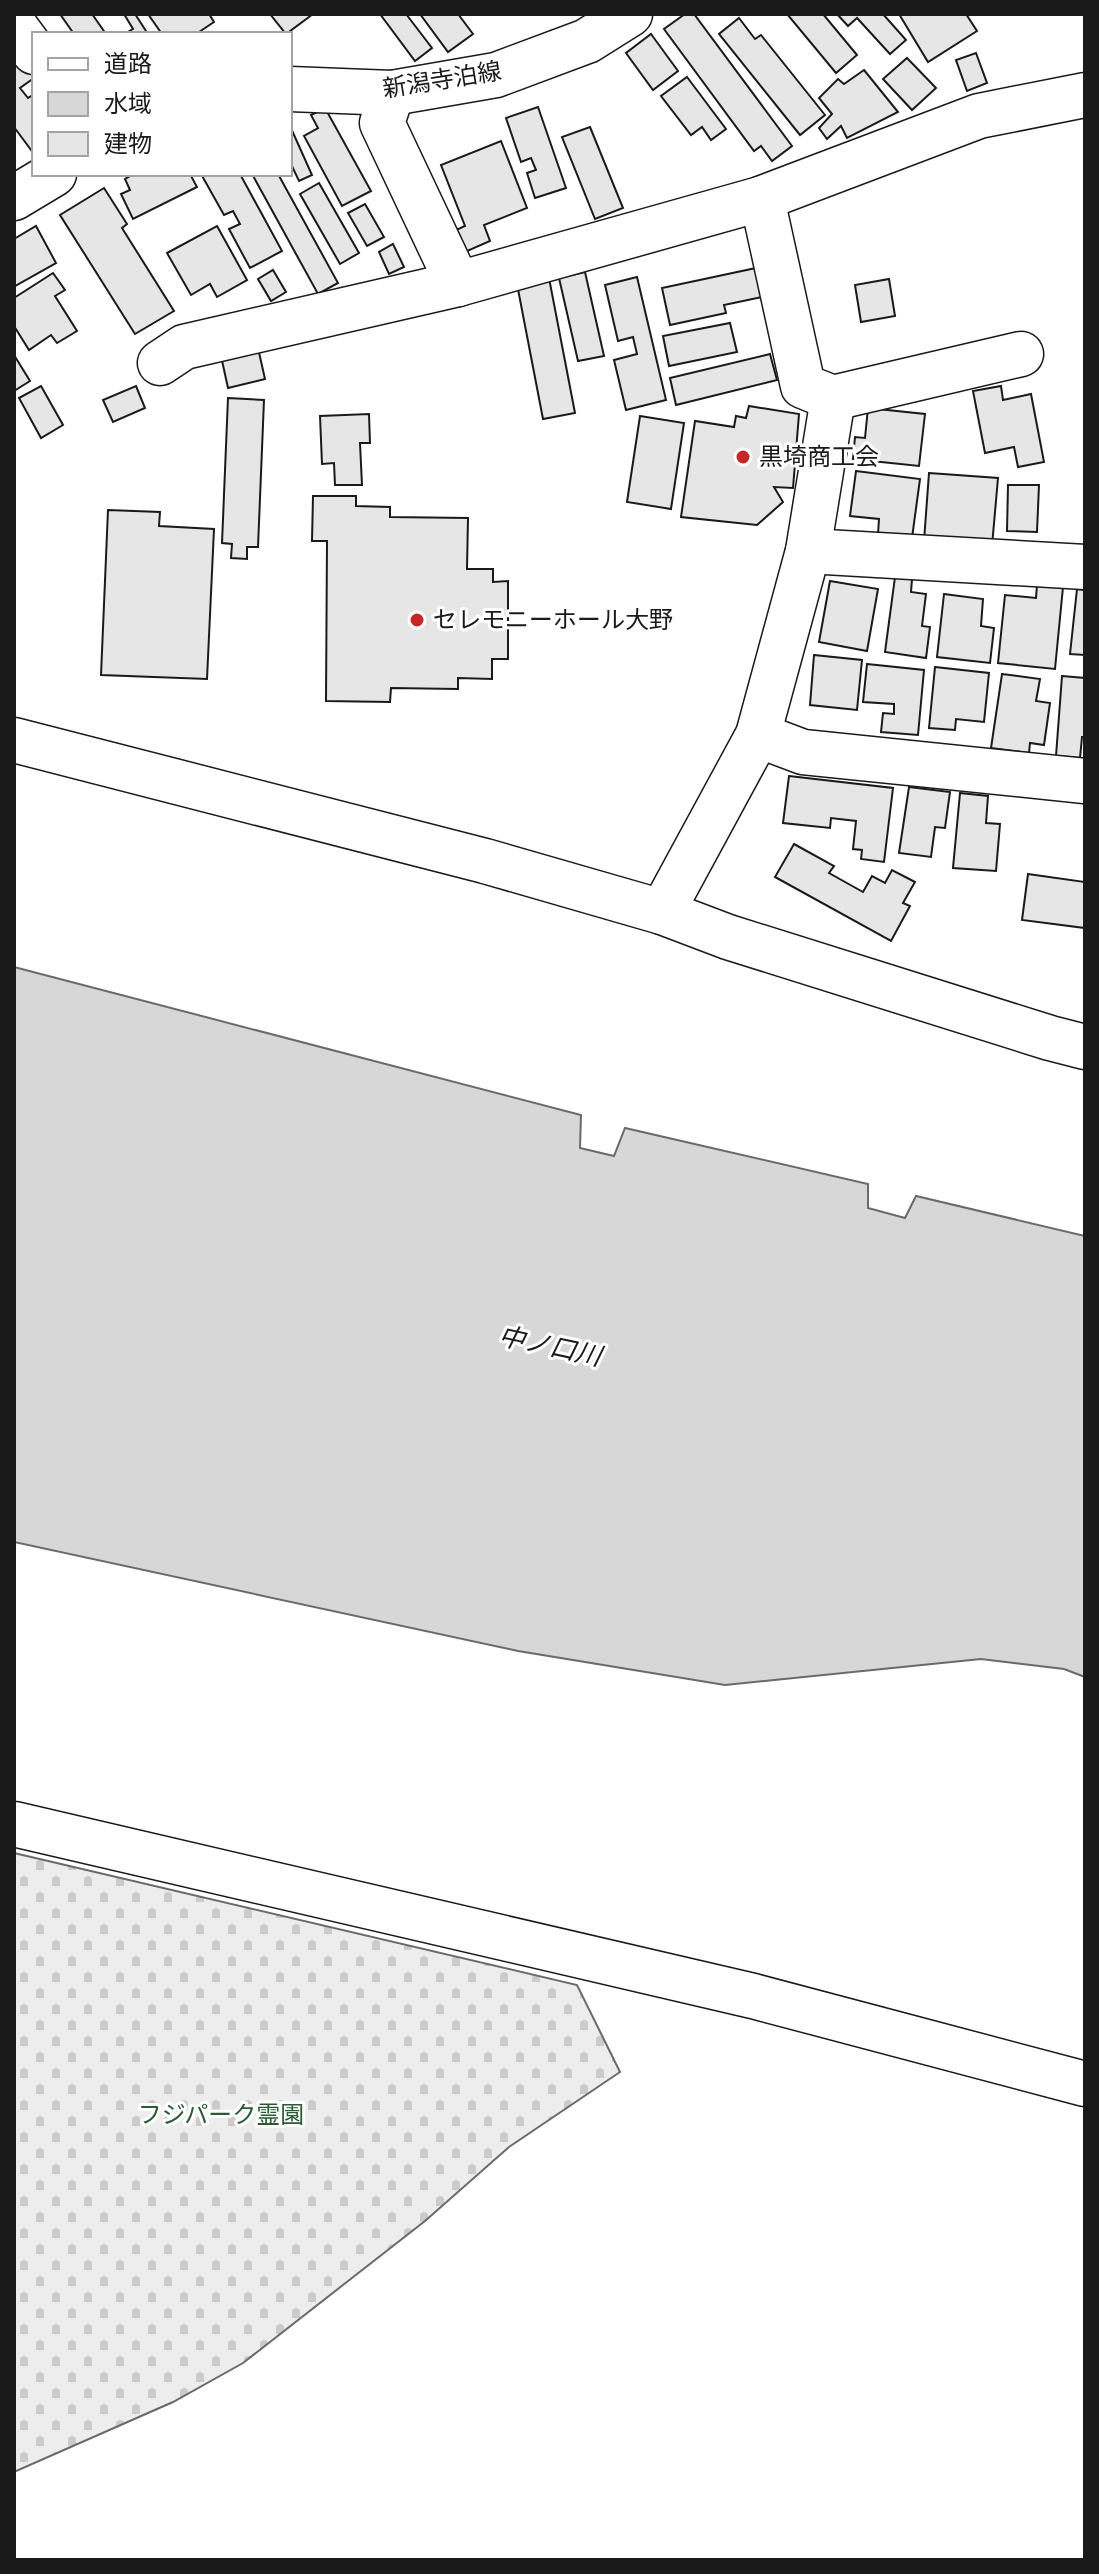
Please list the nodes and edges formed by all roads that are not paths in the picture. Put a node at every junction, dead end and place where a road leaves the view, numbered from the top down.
1 (630, 14) edge
2 (14, 25) edge
3 (32, 49) edge
4 (292, 89) edge
5 (392, 93) junction
6 (1085, 95) edge
7 (51, 176) edge
8 (14, 198) edge
9 (760, 199) junction
10 (458, 284) junction
11 (1021, 354) dead end
12 (160, 363) dead end
13 (833, 398) junction
14 (808, 551) junction
15 (1085, 567) edge
16 (758, 735) junction
17 (14, 740) edge
18 (1085, 781) edge
19 (662, 912) junction
20 (1085, 1047) edge
21 (14, 1824) edge
22 (1085, 2084) edge

1 - 5 street, 新潟寺泊線
2 - 3 street
4 - 5 street, 新潟寺泊線
5 - 10 street
6 - 9 street
7 - 8 street
9 - 10 street
9 - 13 street
10 - 12 street
11 - 13 street
13 - 14 street
14 - 15 street
14 - 16 street
16 - 18 street
16 - 19 street
17 - 19 street
19 - 20 street
21 - 22 street

